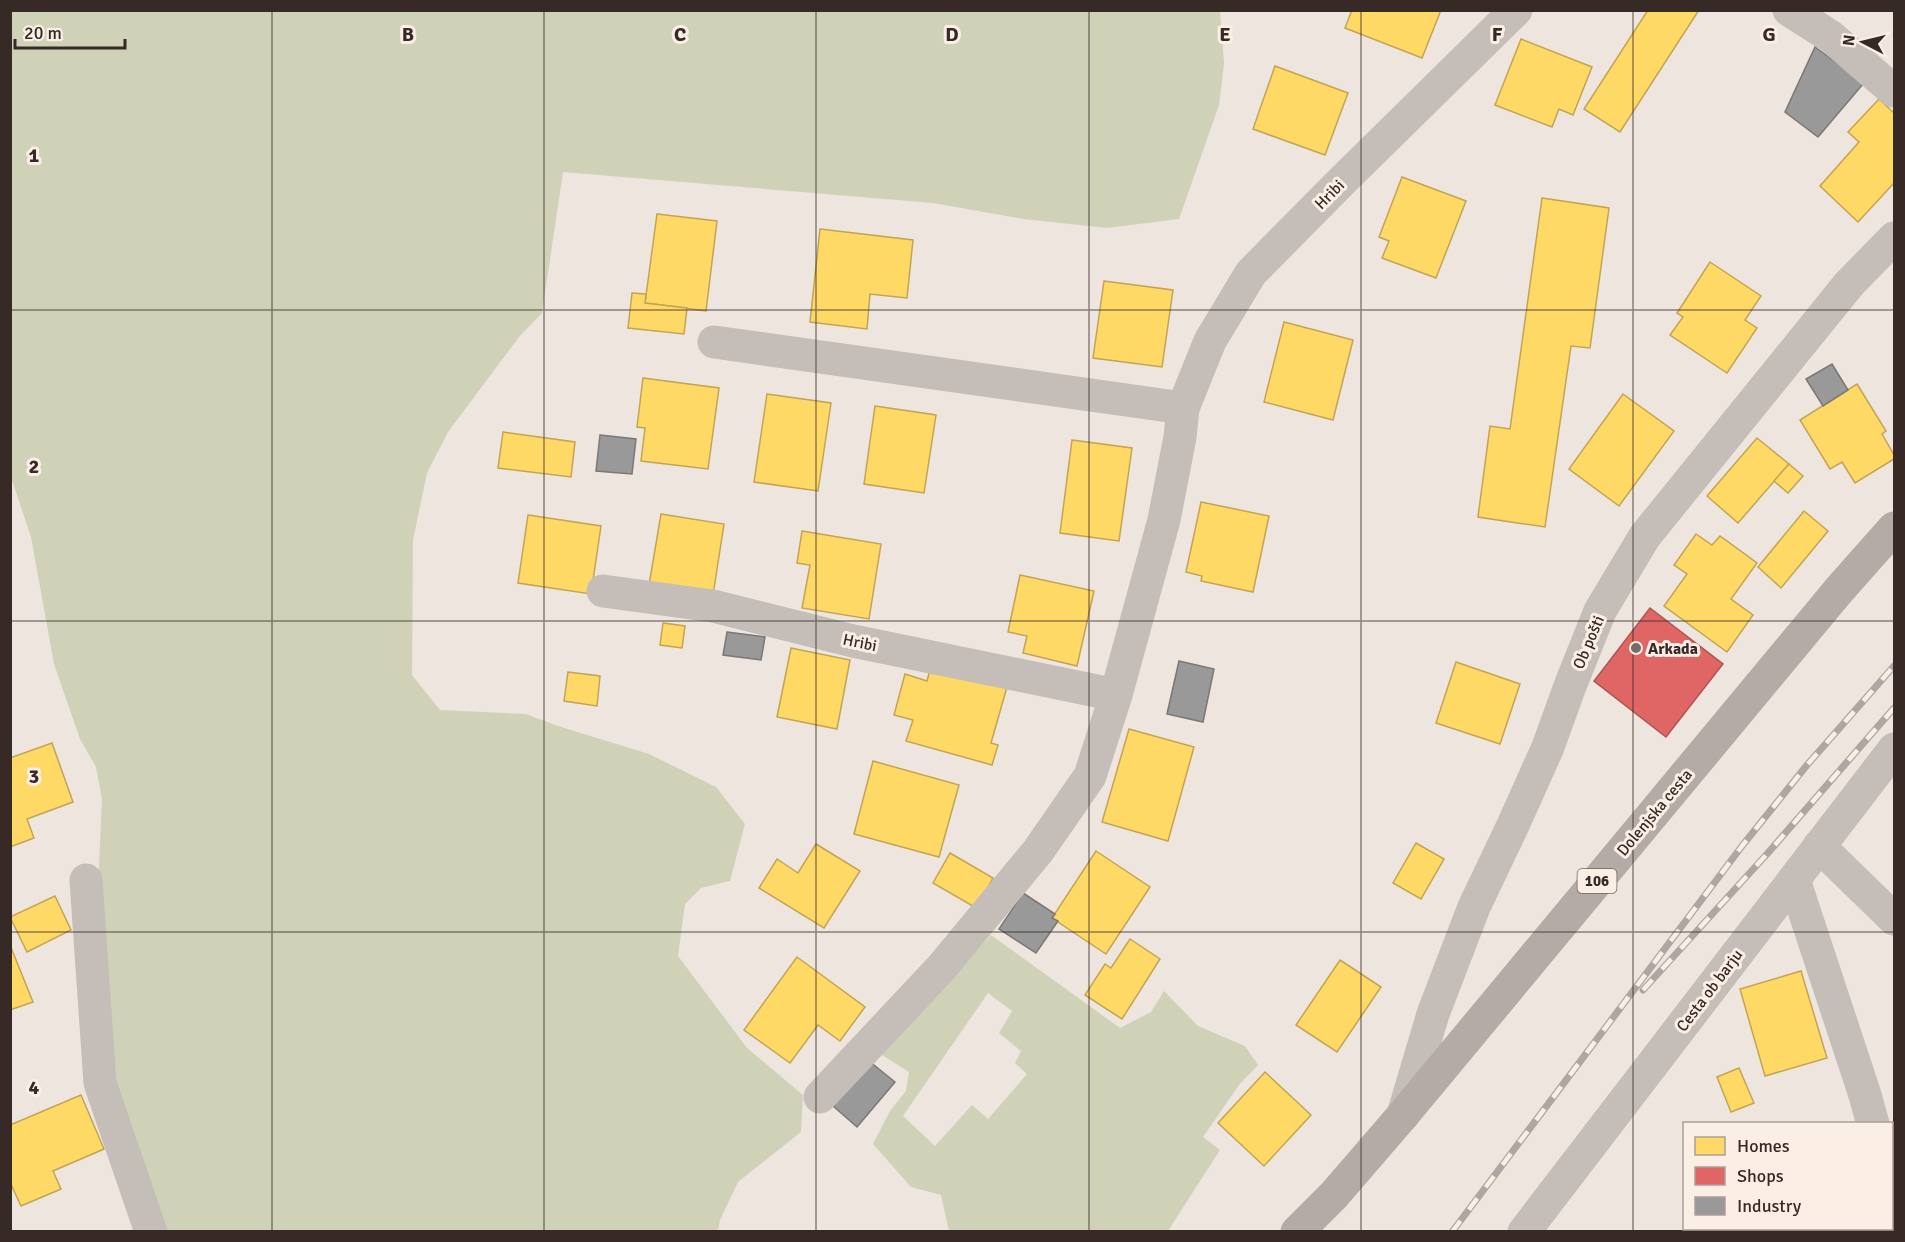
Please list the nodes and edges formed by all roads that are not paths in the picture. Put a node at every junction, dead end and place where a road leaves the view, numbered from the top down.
1 (1516, 10) edge
2 (1789, 10) edge
3 (1835, 23) edge
4 (1894, 91) edge
5 (1894, 238) edge
6 (714, 342) dead end
7 (1183, 408) junction
8 (1894, 528) edge
9 (603, 591) dead end
10 (1116, 695) junction
11 (1894, 749) edge
12 (1819, 846) junction
13 (86, 880) dead end
14 (1794, 880) junction
15 (1894, 920) edge
16 (820, 1097) dead end
17 (1403, 1115) junction
18 (1872, 1122) edge
19 (151, 1232) edge
20 (1297, 1232) edge
21 (1524, 1232) edge

1 - 7 street, Hribi
2 - 3 street
3 - 4 street
5 - 17 street, Ob pošti
6 - 7 street
7 - 10 street, Hribi
8 - 17 main road, Dolenjska cesta / 106
9 - 10 street, Hribi
10 - 16 street, Hribi
11 - 12 street, Cesta ob barju
12 - 14 street, Cesta ob barju
12 - 15 street
13 - 19 street
14 - 18 street
14 - 21 street, Cesta ob barju
17 - 20 main road, Dolenjska cesta / 106

